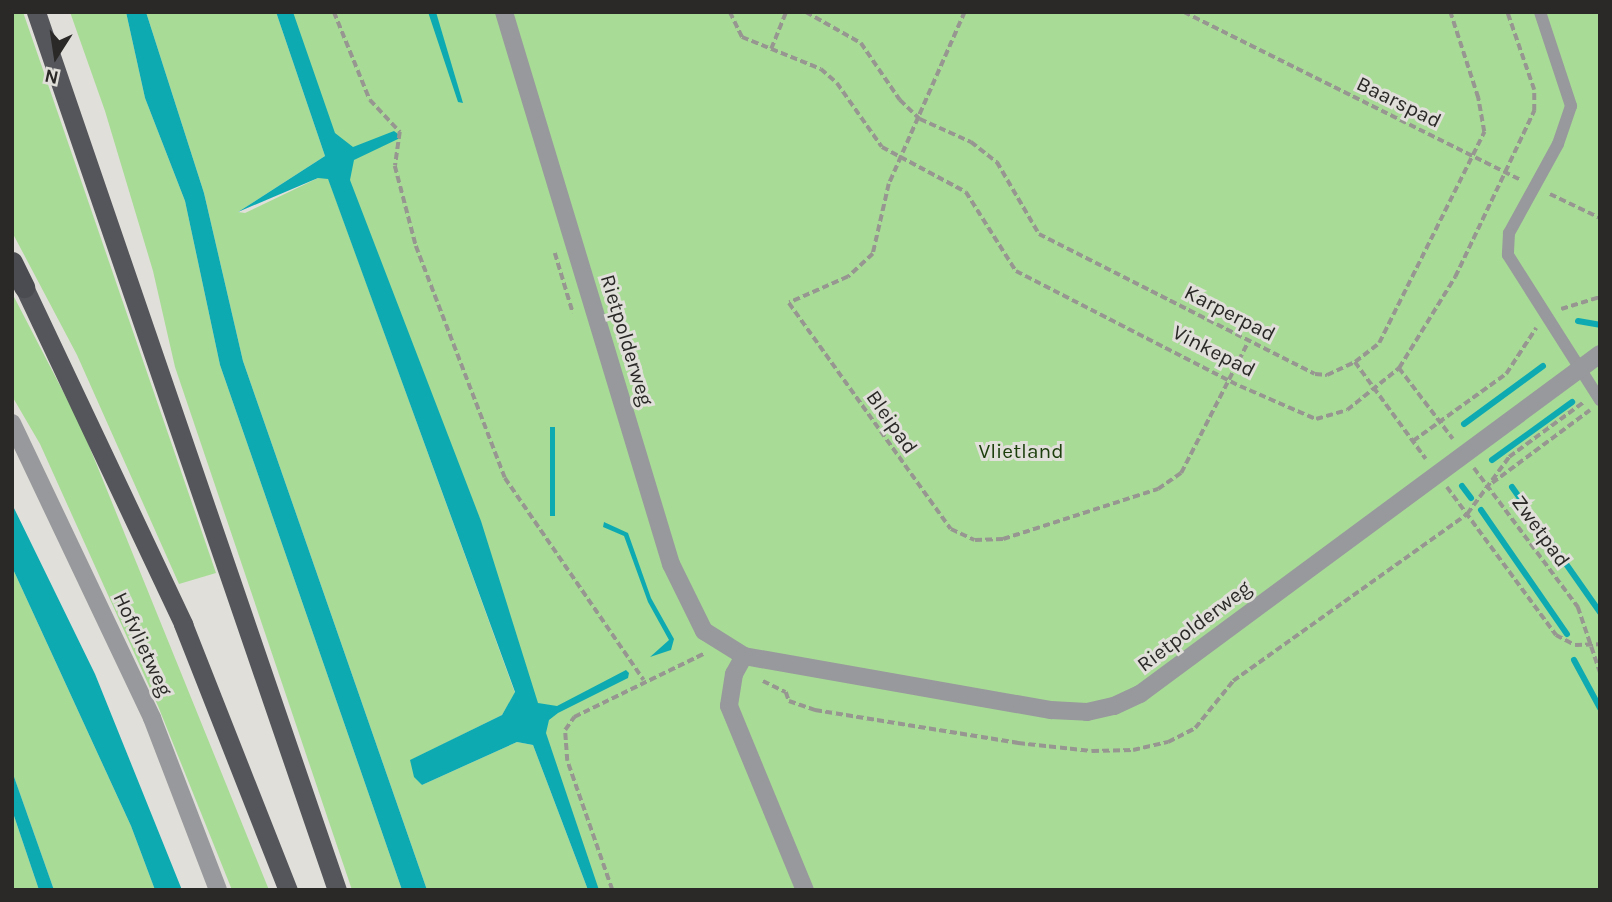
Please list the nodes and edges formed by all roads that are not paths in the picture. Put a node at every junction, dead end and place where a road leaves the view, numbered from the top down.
1 (36, 12) edge
2 (504, 12) edge
3 (1540, 12) edge
4 (12, 264) edge
5 (24, 287) joint
6 (1600, 354) edge
7 (1578, 370) junction
8 (1598, 399) edge
9 (12, 423) edge
10 (744, 656) junction
11 (218, 890) edge
12 (288, 890) edge
13 (337, 890) edge
14 (805, 890) edge

1 - 13 highway
2 - 10 street, Rietpolderweg
3 - 7 lane
4 - 5 highway
5 - 12 highway
6 - 7 street, Rietpolderweg
7 - 8 lane
7 - 10 street, Rietpolderweg
9 - 11 street, Hofvlietweg
10 - 14 street

